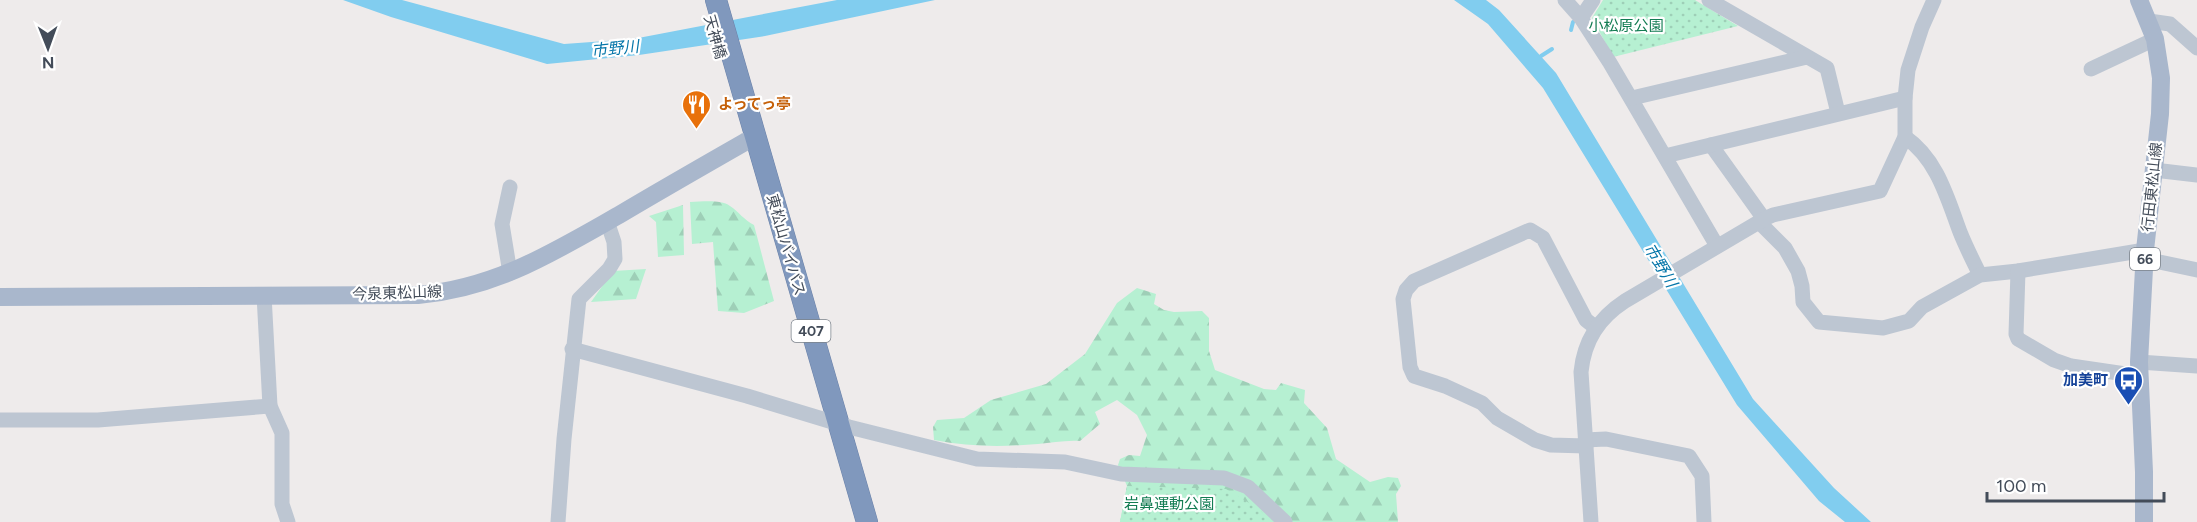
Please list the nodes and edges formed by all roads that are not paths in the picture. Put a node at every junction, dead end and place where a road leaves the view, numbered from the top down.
1 (704, 0) edge
2 (716, 0) edge
3 (1565, 0) edge
4 (1593, 0) edge
5 (1709, 0) edge
6 (1934, 0) edge
7 (2139, 0) edge
8 (1581, 18) junction
9 (2148, 21) junction
10 (2155, 39) junction
11 (2197, 48) edge
12 (1807, 57) junction
13 (2091, 69) dead end
14 (731, 72) junction
15 (1905, 98) junction
16 (1632, 99) junction
17 (1838, 113) junction
18 (1905, 137) junction
19 (750, 140) junction
20 (1711, 145) junction
21 (1665, 156) junction
22 (2154, 170) junction
23 (2197, 175) edge
24 (510, 187) dead end
25 (1761, 221) junction
26 (607, 222) junction
27 (1717, 246) junction
28 (2145, 254) junction
29 (2197, 270) edge
30 (2018, 271) junction
31 (510, 273) junction
32 (1980, 275) junction
33 (264, 295) junction
34 (0, 297) edge
35 (1595, 327) junction
36 (572, 349) junction
37 (2197, 366) edge
38 (2139, 369) junction
39 (270, 406) junction
40 (0, 420) edge
41 (831, 421) junction
42 (1586, 443) junction
43 (288, 522) edge
44 (558, 522) edge
45 (854, 522) edge
46 (867, 522) edge
47 (1285, 522) edge
48 (1591, 522) edge
49 (1704, 522) edge
50 (2144, 522) edge

1 - 14 highway, 天神橋 / 407
2 - 14 highway, 天神橋 / 407
3 - 8 street
4 - 8 street
5 - 12 street
6 - 15 street
7 - 9 main road, 行田東松山線 / 66
8 - 16 street
9 - 10 main road, 行田東松山線 / 66
9 - 11 street
10 - 13 street
10 - 22 main road, 行田東松山線 / 66
12 - 16 street
12 - 17 street
14 - 19 highway, 東松山バイパス / 407
15 - 17 street
15 - 18 street
16 - 21 street
17 - 20 street
18 - 25 street
18 - 32 street
19 - 26 main road, 今泉東松山線
19 - 41 highway, 東松山バイパス / 407
20 - 21 street
20 - 25 street
21 - 27 street
22 - 23 street
22 - 28 main road, 行田東松山線 / 66
24 - 31 street
25 - 27 street
25 - 32 street
26 - 31 main road, 今泉東松山線
26 - 36 street
27 - 35 street
28 - 29 street
28 - 30 street
28 - 38 main road, 行田東松山線 / 66
30 - 32 street
30 - 38 street
31 - 33 main road, 今泉東松山線
33 - 34 main road, 今泉東松山線
33 - 39 street
35 - 42 street
35 - 42 street
36 - 41 street
36 - 44 street
37 - 38 street
38 - 50 main road, 行田東松山線 / 66
39 - 40 street
39 - 43 street
41 - 45 highway, 東松山バイパス / 407
41 - 46 highway, 東松山バイパス / 407
41 - 47 street
42 - 48 street
42 - 49 street

